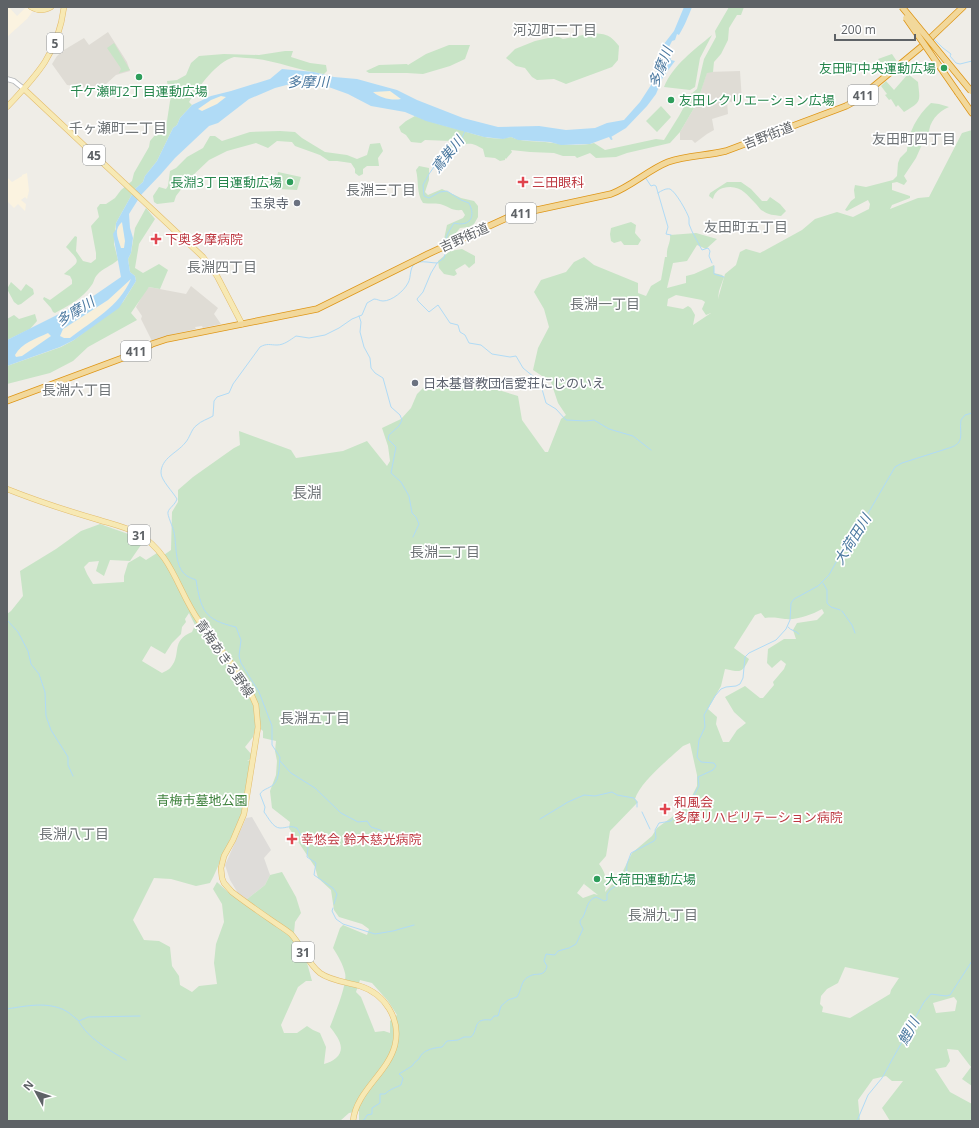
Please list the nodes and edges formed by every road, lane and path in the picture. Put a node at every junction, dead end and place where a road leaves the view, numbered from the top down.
1 (31, 7) edge
2 (51, 7) edge
3 (64, 7) edge
4 (900, 7) edge
5 (963, 7) edge
6 (7, 79) edge
7 (24, 89) junction
8 (972, 92) edge
9 (7, 107) edge
10 (972, 113) edge
11 (242, 324) junction
12 (7, 401) edge
13 (7, 489) edge
14 (353, 1121) edge

1 - 2 main road
3 - 7 main road, 5
4 - 8 highway, bridge
4 - 10 highway, bridge
5 - 11 highway, 吉野街道 / 411
6 - 7 street
7 - 9 main road, 5
7 - 11 main road, 45
11 - 12 highway, 吉野街道 / 411
13 - 14 main road, 青梅あきる野線 / 31

